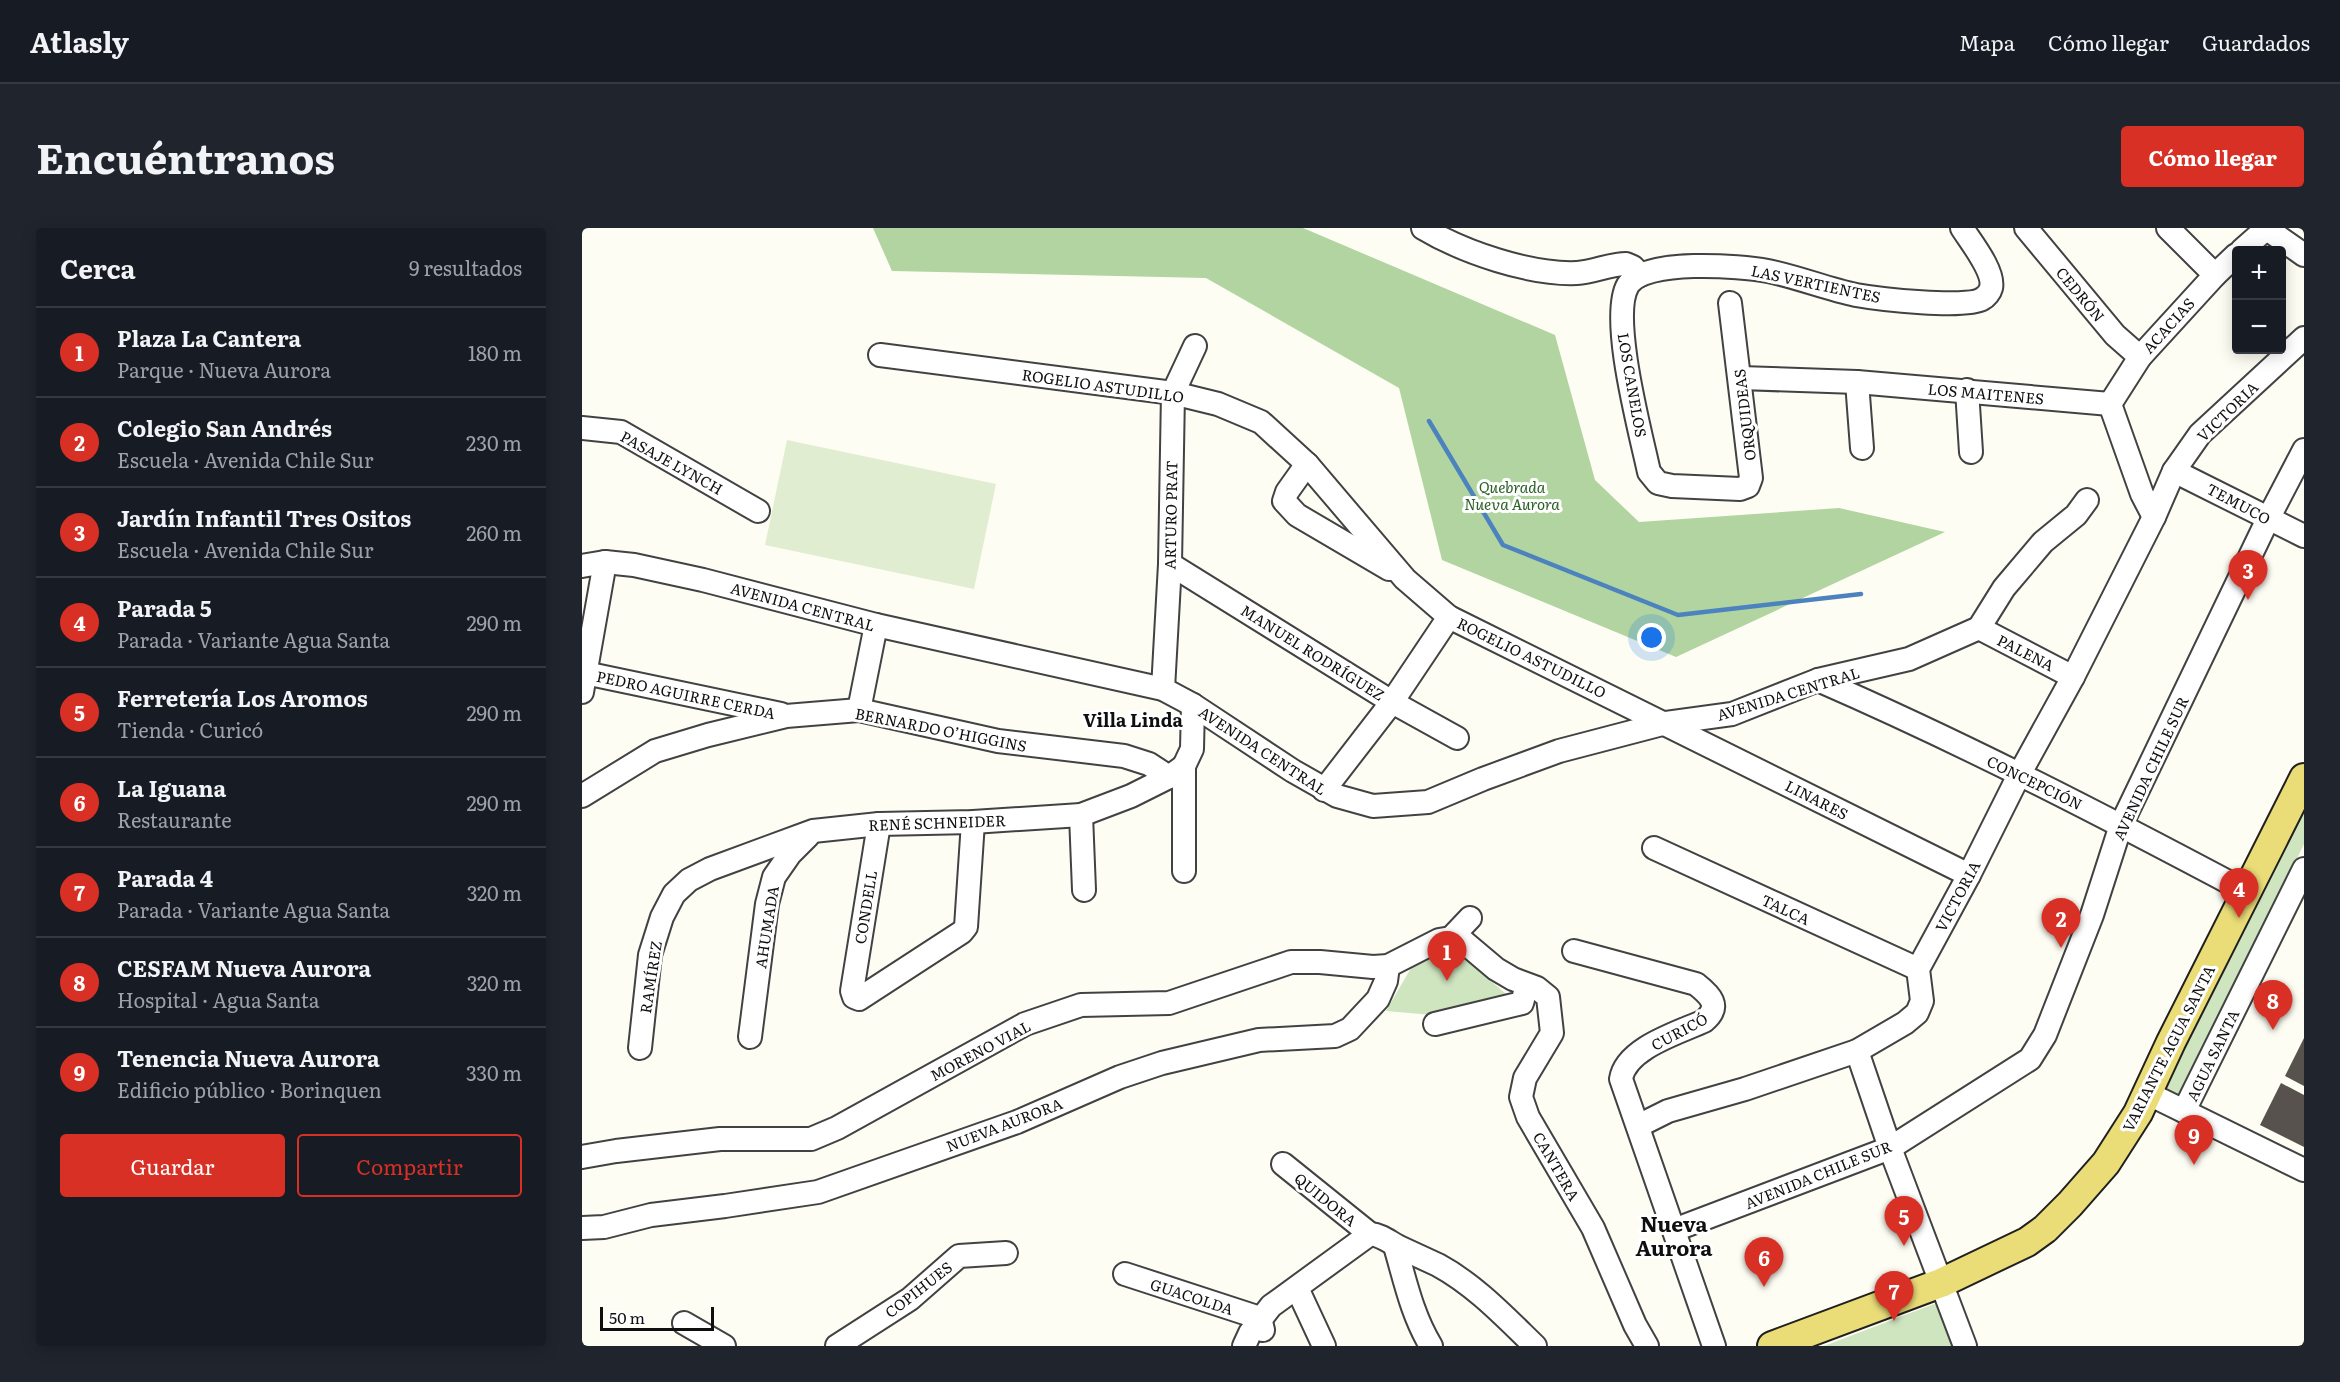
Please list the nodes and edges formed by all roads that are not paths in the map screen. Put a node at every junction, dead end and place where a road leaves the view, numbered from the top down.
1 (1423, 228) edge
2 (1962, 228) edge
3 (2026, 228) edge
4 (2168, 228) edge
5 (2267, 228) edge
6 (2247, 246) edge
7 (2304, 255) edge
8 (2232, 259) edge
9 (1640, 275) junction
10 (2215, 275) junction
11 (1731, 303) dead end
12 (2304, 338) edge
13 (1195, 346) dead end
14 (880, 355) dead end
15 (2140, 357) junction
16 (1740, 378) junction
17 (1857, 382) junction
18 (1967, 390) junction
19 (1173, 393) junction
20 (2110, 404) junction
21 (582, 428) edge
22 (1862, 448) dead end
23 (2304, 450) edge
24 (1971, 452) dead end
25 (1307, 464) junction
26 (2174, 471) junction
27 (1672, 486) joint
28 (2087, 500) dead end
29 (758, 511) dead end
30 (2154, 517) junction
31 (2268, 519) junction
32 (2304, 536) edge
33 (605, 562) junction
34 (1170, 564) junction
35 (582, 567) edge
36 (1405, 579) junction
37 (1449, 617) junction
38 (876, 625) junction
39 (1979, 628) junction
40 (2073, 677) junction
41 (1818, 680) junction
42 (584, 682) edge
43 (1163, 689) junction
44 (1392, 702) junction
45 (1193, 705) junction
46 (859, 710) junction
47 (786, 716) junction
48 (1666, 723) junction
49 (1457, 738) dead end
50 (1176, 772) junction
51 (2019, 775) junction
52 (2304, 778) edge
53 (1324, 790) junction
54 (582, 796) edge
55 (1081, 815) junction
56 (973, 822) junction
57 (879, 824) junction
58 (2121, 825) junction
59 (813, 831) junction
60 (1654, 848) dead end
61 (2304, 869) edge
62 (1184, 871) dead end
63 (1969, 875) junction
64 (688, 880) joint
65 (1084, 890) dead end
66 (2247, 892) junction
67 (1470, 918) dead end
68 (1451, 938) junction
69 (1574, 951) dead end
70 (1388, 966) junction
71 (1918, 969) junction
72 (1532, 986) junction
73 (1434, 1024) dead end
74 (750, 1037) dead end
75 (640, 1048) dead end
76 (1857, 1051) junction
77 (2147, 1093) junction
78 (2184, 1111) junction
79 (1638, 1126) junction
80 (1890, 1148) junction
81 (582, 1157) edge
82 (1283, 1164) dead end
83 (2304, 1170) edge
84 (582, 1228) edge
85 (1674, 1230) junction
86 (1370, 1234) junction
87 (1395, 1246) junction
88 (1006, 1253) dead end
89 (1125, 1274) dead end
90 (1941, 1283) junction
91 (1297, 1288) junction
92 (1260, 1318) junction
93 (684, 1323) dead end
94 (724, 1346) edge
95 (837, 1346) edge
96 (1244, 1346) edge
97 (1260, 1346) edge
98 (1324, 1346) edge
99 (1431, 1346) edge
100 (1535, 1346) edge
101 (1647, 1346) edge
102 (1714, 1346) edge
103 (1772, 1346) edge
104 (1965, 1346) edge

1 - 9 street
2 - 9 street, LAS VERTIENTES
3 - 15 street, CEDRÓN
4 - 10 street
5 - 6 street
5 - 7 street
8 - 10 street, ACACIAS
9 - 27 street, LOS CANELOS
10 - 15 street, ACACIAS
11 - 16 street, ORQUIDEAS
12 - 26 street, VICTORIA
13 - 19 street, ARTURO PRAT
14 - 19 street, ROGELIO ASTUDILLO
15 - 20 street, ACACIAS
16 - 17 street, LOS MAITENES
16 - 27 street, ORQUIDEAS
17 - 18 street, LOS MAITENES
17 - 22 street
18 - 20 street, LOS MAITENES
18 - 24 street
19 - 25 street, ROGELIO ASTUDILLO
19 - 34 street, ARTURO PRAT
20 - 30 street
21 - 29 street, PASAJE LYNCH
23 - 31 street, AVENIDA CHILE SUR
25 - 36 street, ROGELIO ASTUDILLO
25 - 36 street, ROGELIO ASTUDILLO
26 - 30 street, VICTORIA
26 - 31 street, TEMUCO
28 - 39 street
30 - 40 street, VICTORIA
31 - 32 street, TEMUCO
31 - 58 street, AVENIDA CHILE SUR
33 - 35 street, AVENIDA CENTRAL
33 - 38 street, AVENIDA CENTRAL
33 - 42 street
34 - 43 street, ARTURO PRAT
34 - 44 street, MANUEL RODRÍGUEZ
36 - 37 street, ROGELIO ASTUDILLO
37 - 44 street
37 - 48 street, ROGELIO ASTUDILLO
38 - 43 street, AVENIDA CENTRAL
38 - 46 street
39 - 40 street, PALENA
39 - 41 street, AVENIDA CENTRAL
40 - 51 street, VICTORIA
41 - 48 street, AVENIDA CENTRAL
41 - 51 street, CONCEPCIÓN
42 - 47 street, PEDRO AGUIRRE CERDA
43 - 45 street, AVENIDA CENTRAL
44 - 49 street, MANUEL RODRÍGUEZ
44 - 53 street
45 - 50 street
45 - 53 street, AVENIDA CENTRAL
46 - 47 street, BERNARDO O’HIGGINS
46 - 50 street, BERNARDO O’HIGGINS
47 - 54 street, BERNARDO O’HIGGINS
48 - 53 street, AVENIDA CENTRAL
48 - 63 street, LINARES
50 - 55 street, RENÉ SCHNEIDER
50 - 62 street
51 - 58 street, CONCEPCIÓN
51 - 63 street, VICTORIA
52 - 66 main road, VARIANTE AGUA SANTA
55 - 56 street, RENÉ SCHNEIDER
55 - 65 street
56 - 57 street, RENÉ SCHNEIDER
56 - 57 street, CONDELL
57 - 59 street, RENÉ SCHNEIDER
58 - 66 street, CONCEPCIÓN
58 - 80 street, AVENIDA CHILE SUR
59 - 64 street, RENÉ SCHNEIDER
59 - 74 street, AHUMADA
60 - 71 street, TALCA
61 - 78 street, AGUA SANTA
63 - 71 street, VICTORIA
64 - 75 street, RAMÍREZ
66 - 77 main road, VARIANTE AGUA SANTA
67 - 68 street, MORENO VIAL
68 - 70 street, MORENO VIAL
68 - 72 street
69 - 79 street, CURICÓ
70 - 81 street, MORENO VIAL
70 - 84 street, NUEVA AURORA
71 - 76 street
72 - 73 street
72 - 101 street, CANTERA
76 - 79 street
76 - 80 street
77 - 78 street
77 - 90 main road, VARIANTE AGUA SANTA
78 - 83 street
79 - 85 street
80 - 85 street, AVENIDA CHILE SUR
80 - 90 street
82 - 86 street, QUIDORA
85 - 102 street
86 - 87 street, QUIDORA
86 - 91 street
87 - 99 street
87 - 100 street, QUIDORA
88 - 95 street, COPIHUES
89 - 92 street, GUACOLDA
90 - 103 main road, VARIANTE AGUA SANTA
90 - 104 street
91 - 92 street
91 - 98 street
92 - 96 street
92 - 97 street
93 - 94 street

